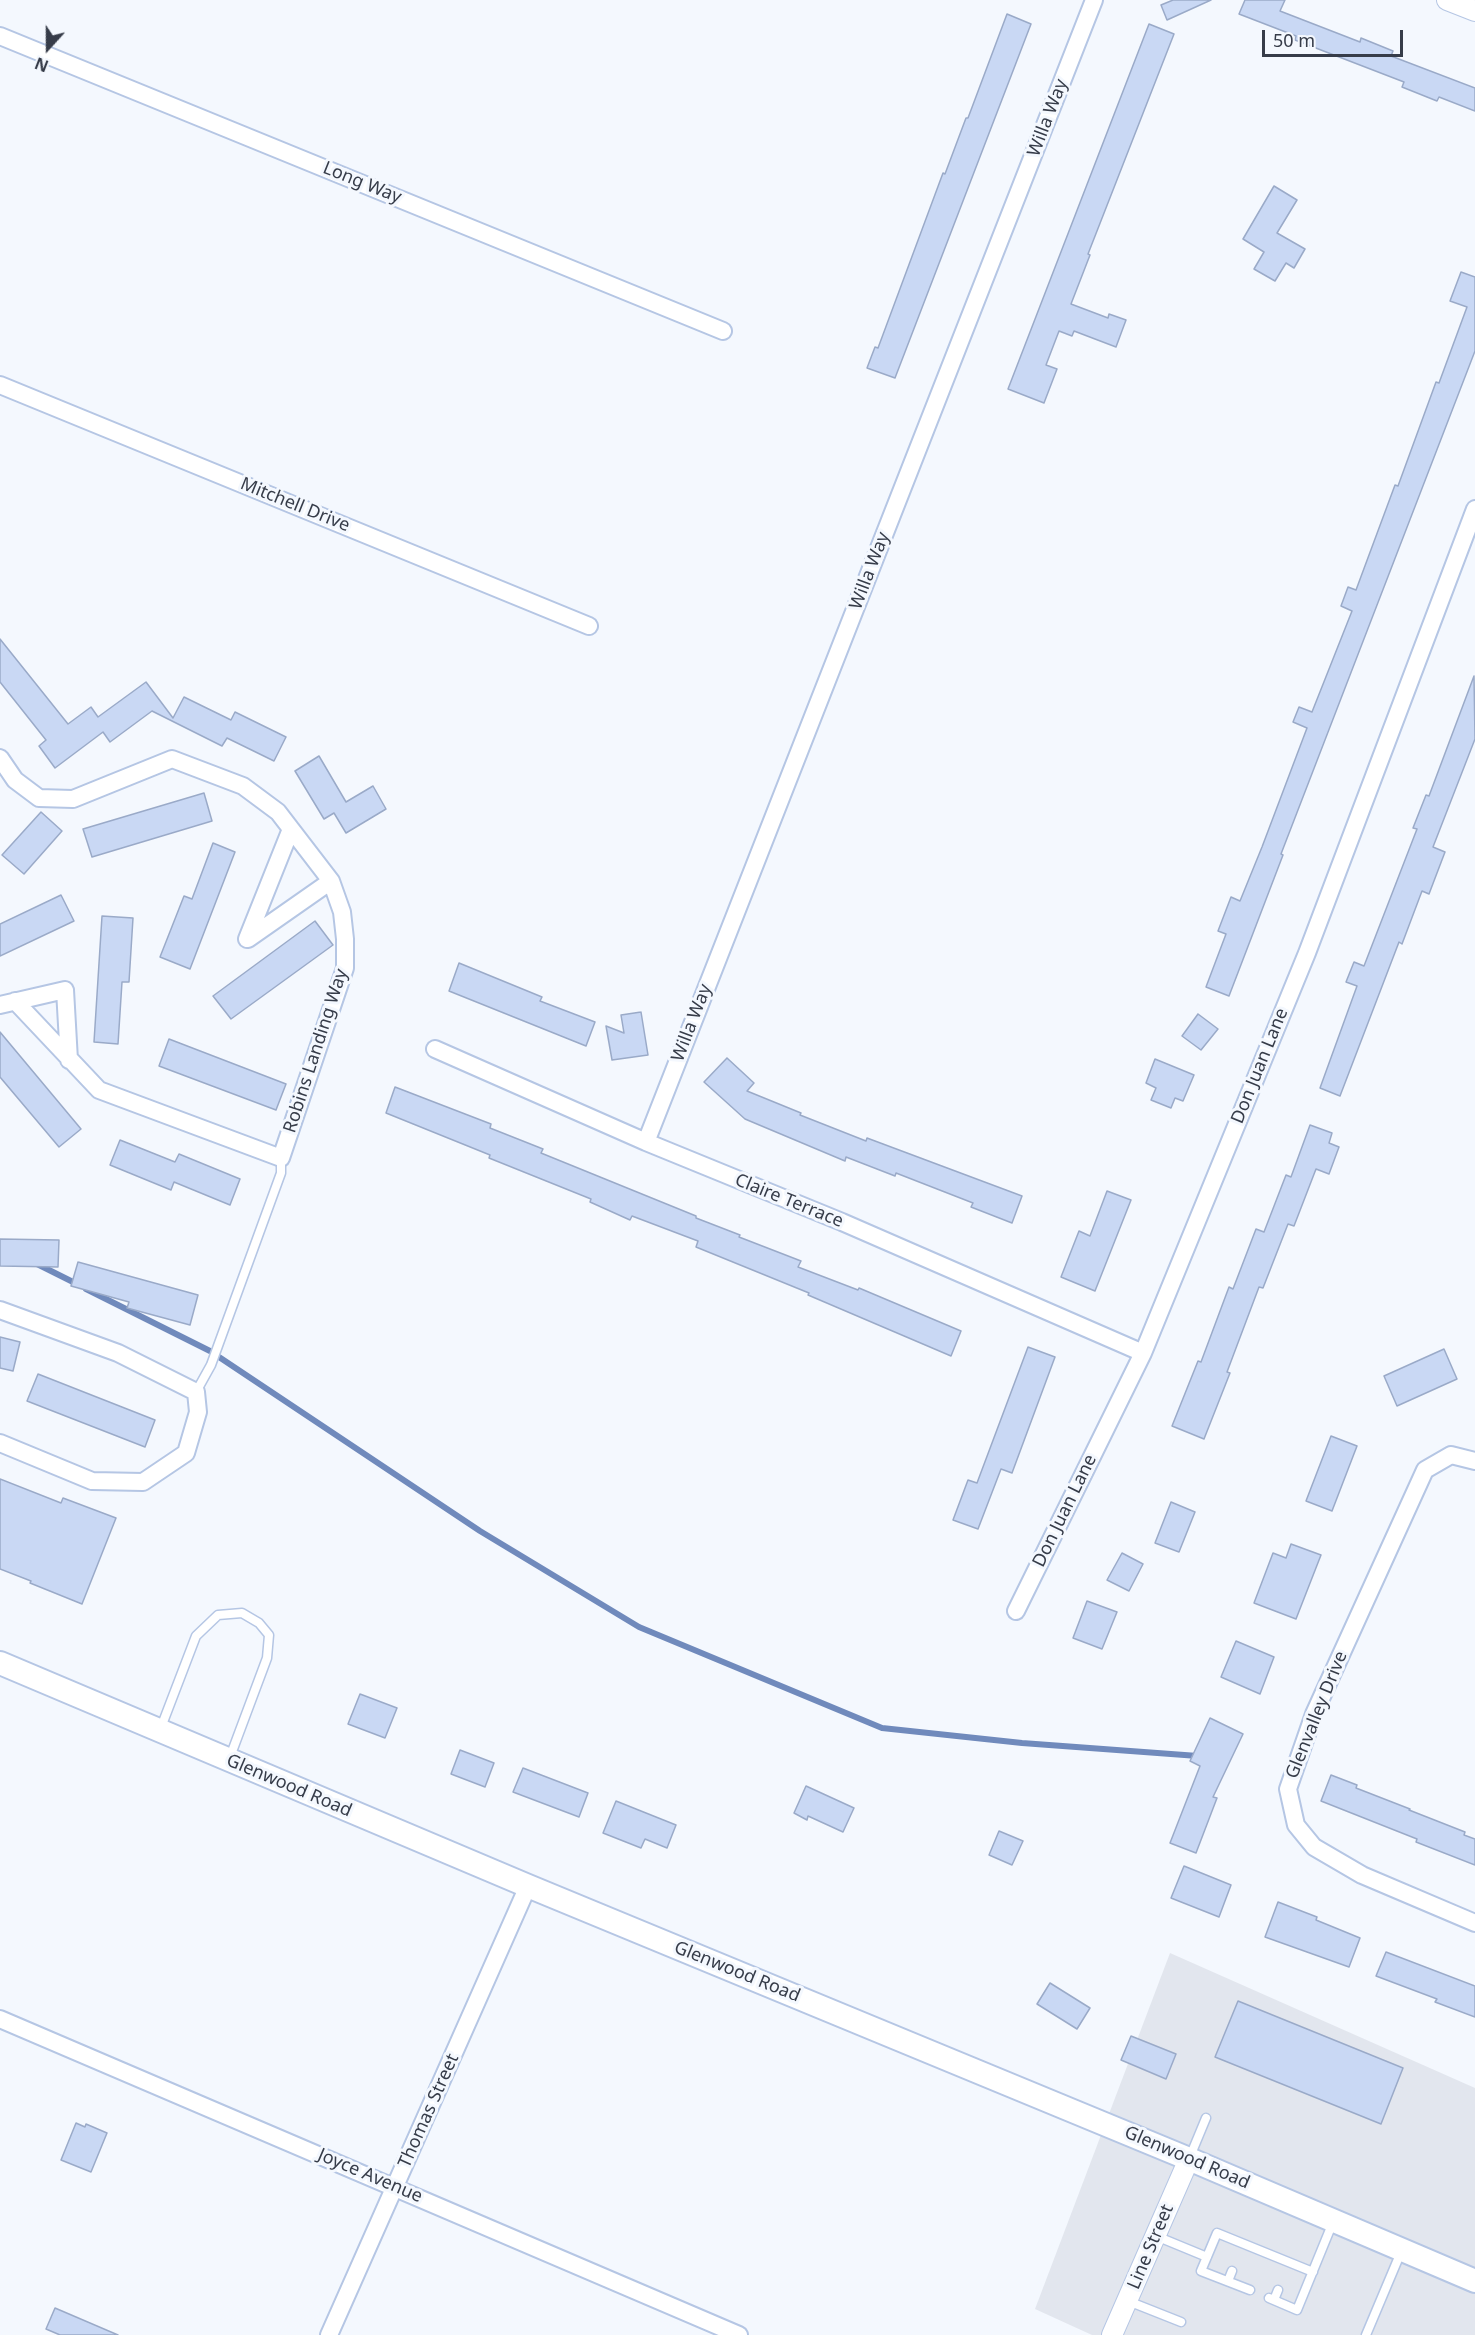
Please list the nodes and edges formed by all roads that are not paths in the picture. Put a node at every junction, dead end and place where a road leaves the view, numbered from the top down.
1 (1094, 0) edge
2 (1447, 0) edge
3 (1475, 11) edge
4 (0, 36) edge
5 (723, 331) dead end
6 (0, 385) edge
7 (1475, 509) edge
8 (589, 626) dead end
9 (0, 758) edge
10 (291, 829) junction
11 (331, 881) junction
12 (7, 1003) edge
13 (435, 1049) dead end
14 (69, 1060) junction
15 (646, 1142) junction
16 (281, 1158) junction
17 (0, 1310) edge
18 (1143, 1353) junction
19 (196, 1392) junction
20 (0, 1443) edge
21 (1475, 1461) edge
22 (1016, 1611) dead end
23 (0, 1663) edge
24 (160, 1731) junction
25 (228, 1761) junction
26 (528, 1886) junction
27 (1475, 1923) edge
28 (0, 2019) edge
29 (1206, 2118) dead end
30 (1190, 2159) junction
31 (395, 2187) junction
32 (1334, 2221) junction
33 (1155, 2236) junction
34 (1243, 2243) junction
35 (1403, 2249) junction
36 (1240, 2253) dead end
37 (1207, 2257) junction
38 (1289, 2263) junction
39 (1232, 2271) dead end
40 (1286, 2272) dead end
41 (1313, 2272) junction
42 (1475, 2281) edge
43 (1228, 2282) junction
44 (1250, 2290) dead end
45 (1278, 2290) dead end
46 (1128, 2301) junction
47 (1181, 2322) dead end
48 (330, 2335) edge
49 (739, 2335) edge
50 (1112, 2335) edge
51 (1366, 2335) edge

1 - 15 street, Willa Way
2 - 3 street
4 - 5 street, Long Way
6 - 8 street, Mitchell Drive
7 - 18 street, Don Juan Lane
9 - 10 street, Robins Landing Way
10 - 11 street, Robins Landing Way
10 - 11 street
11 - 16 street, Robins Landing Way
12 - 14 street
12 - 14 street
13 - 15 street, Claire Terrace
14 - 16 street
15 - 18 street, Claire Terrace
16 - 19 lane
17 - 19 street
18 - 22 street, Don Juan Lane
19 - 20 street
21 - 27 street, Glenvalley Drive
23 - 24 main road, Glenwood Road
24 - 25 main road, Glenwood Road
24 - 25 lane
25 - 26 main road, Glenwood Road
26 - 30 main road, Glenwood Road
26 - 31 street, Thomas Street
28 - 31 street, Joyce Avenue
29 - 30 lane
30 - 32 main road, Glenwood Road
30 - 33 street, Line Street
31 - 48 street, Thomas Street
31 - 49 street, Joyce Avenue
32 - 35 main road, Glenwood Road
32 - 41 lane
33 - 37 lane
33 - 46 street, Line Street
34 - 36 lane
34 - 37 lane
34 - 38 lane
35 - 42 main road, Glenwood Road
35 - 51 lane
37 - 43 lane
38 - 40 lane
38 - 41 lane
39 - 43 lane
41 - 45 lane
43 - 44 lane
46 - 47 lane
46 - 50 street, Line Street

